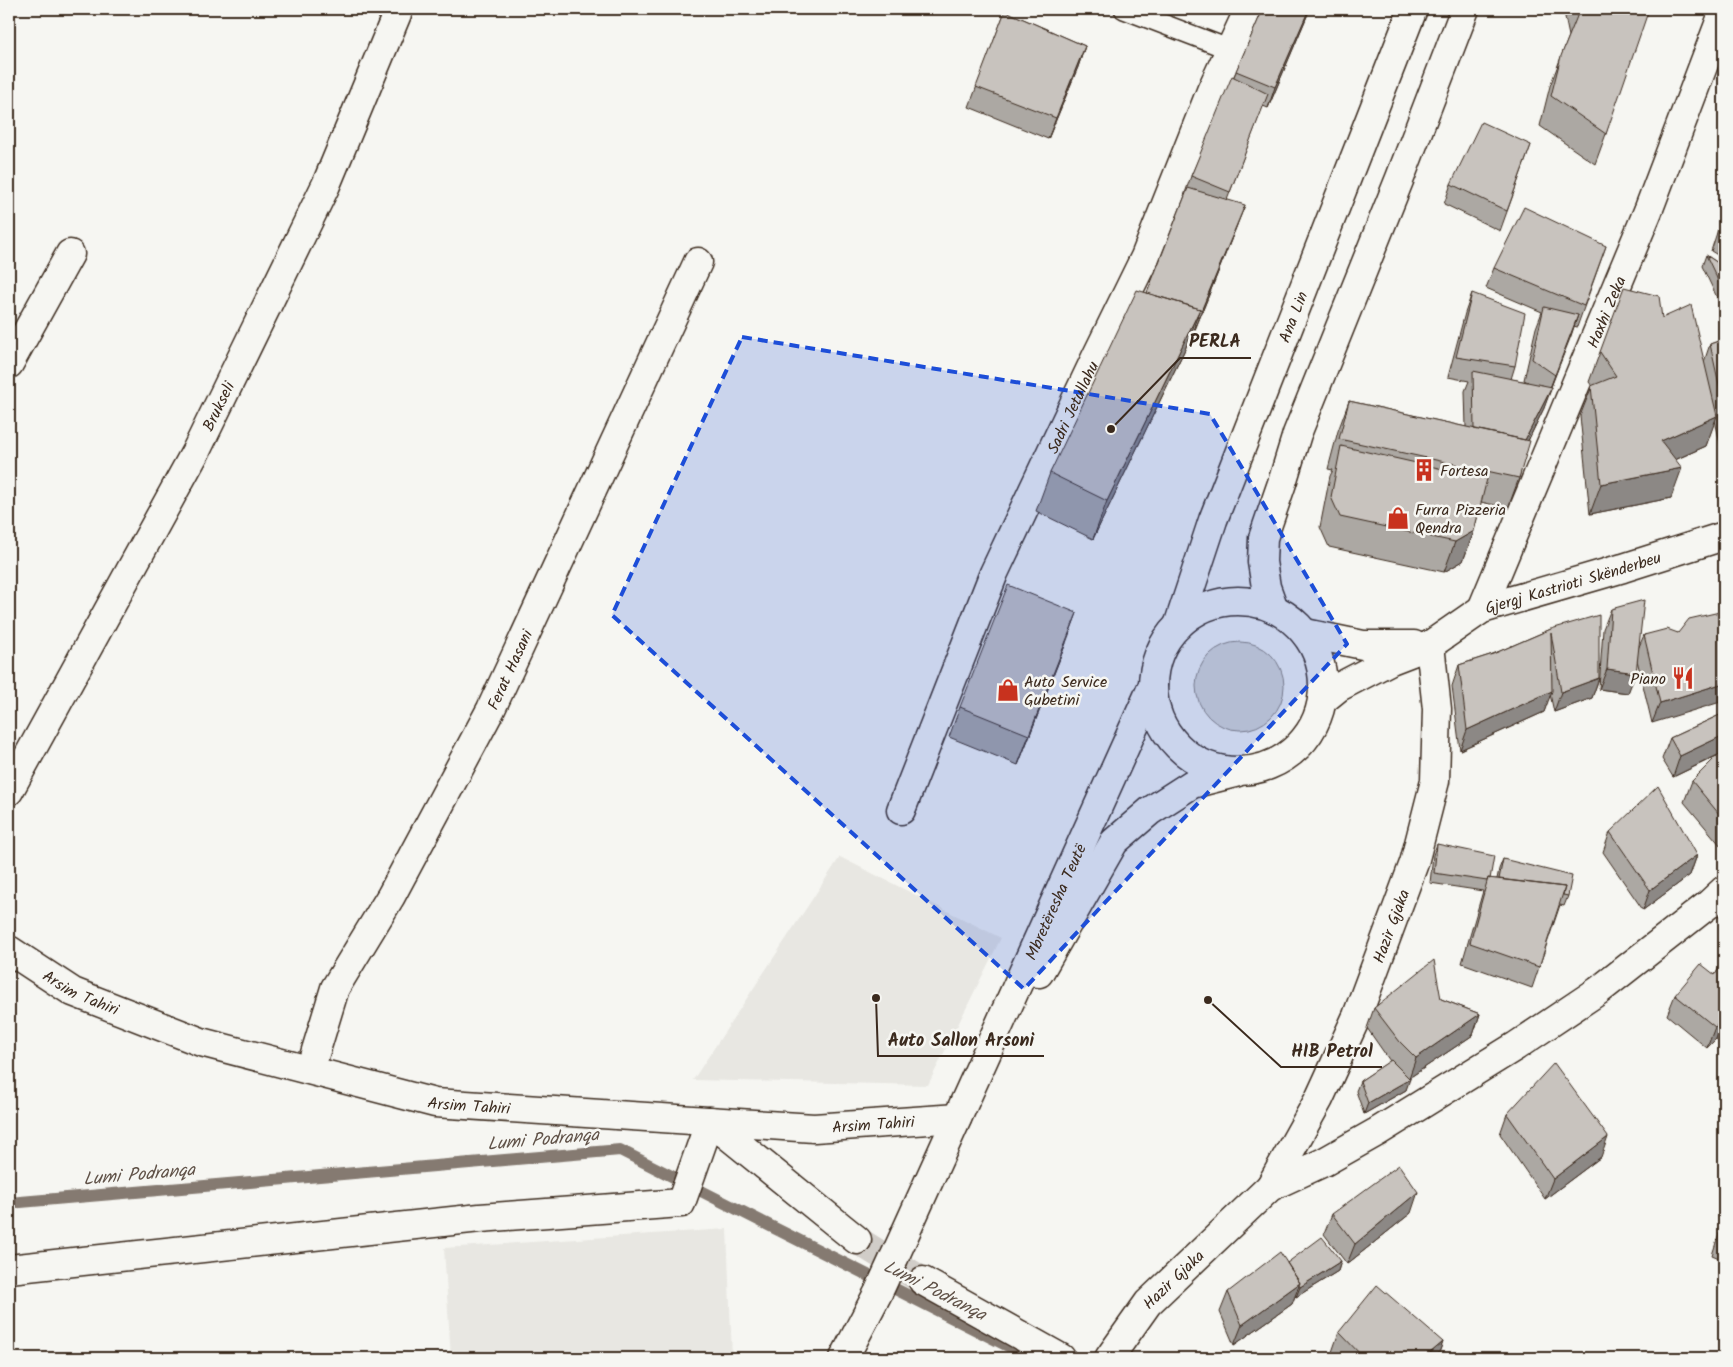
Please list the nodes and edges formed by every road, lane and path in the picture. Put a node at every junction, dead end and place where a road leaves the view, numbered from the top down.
1 (399, 9) edge
2 (1124, 9) edge
3 (1249, 9) edge
4 (1413, 9) edge
5 (1465, 9) edge
6 (1724, 11) edge
7 (1230, 50) junction
8 (70, 254) dead end
9 (698, 262) dead end
10 (9, 364) edge
11 (1724, 536) edge
12 (1482, 608) junction
13 (1274, 609) junction
14 (1178, 626) junction
15 (1305, 633) junction
16 (1430, 645) junction
17 (1153, 685) junction
18 (1323, 700) junction
19 (1240, 772) junction
20 (9, 791) edge
21 (901, 810) dead end
22 (1724, 890) edge
23 (9, 950) edge
24 (310, 1070) junction
25 (957, 1118) junction
26 (710, 1121) junction
27 (1270, 1187) junction
28 (857, 1240) tunnel mouth
29 (9, 1269) edge
30 (923, 1281) tunnel mouth
31 (844, 1358) edge
32 (1061, 1358) edge
33 (1109, 1358) edge

1 - 20 street, Brukseli
2 - 7 lane
3 - 7 street, Sadri Jetullahu
4 - 14 street, Ana Lin
5 - 13 street
6 - 12 street, Haxhi Zeka
7 - 21 street, Sadri Jetullahu
8 - 10 street
9 - 24 street, Ferat Hasani
11 - 12 street, Gjergj Kastrioti Skënderbeu
12 - 16 street, Gjergj Kastrioti Skënderbeu
13 - 14 street
13 - 15 street
14 - 17 street
15 - 16 street
15 - 18 street
16 - 18 street, Gjergj Kastrioti Skënderbeu
16 - 27 street, Hazir Gjaka
17 - 19 street
17 - 25 street, Mbretëresha Teutë
18 - 19 street
19 - 25 street, Mbretëresha Teutë
22 - 27 street, Hazir Gjaka
23 - 24 street, Arsim Tahiri
24 - 26 street, Arsim Tahiri
25 - 26 street, Arsim Tahiri
25 - 31 street, Mbretëresha Teutë, bridge
26 - 28 street
26 - 29 street
27 - 33 street, Hazir Gjaka
30 - 32 street

